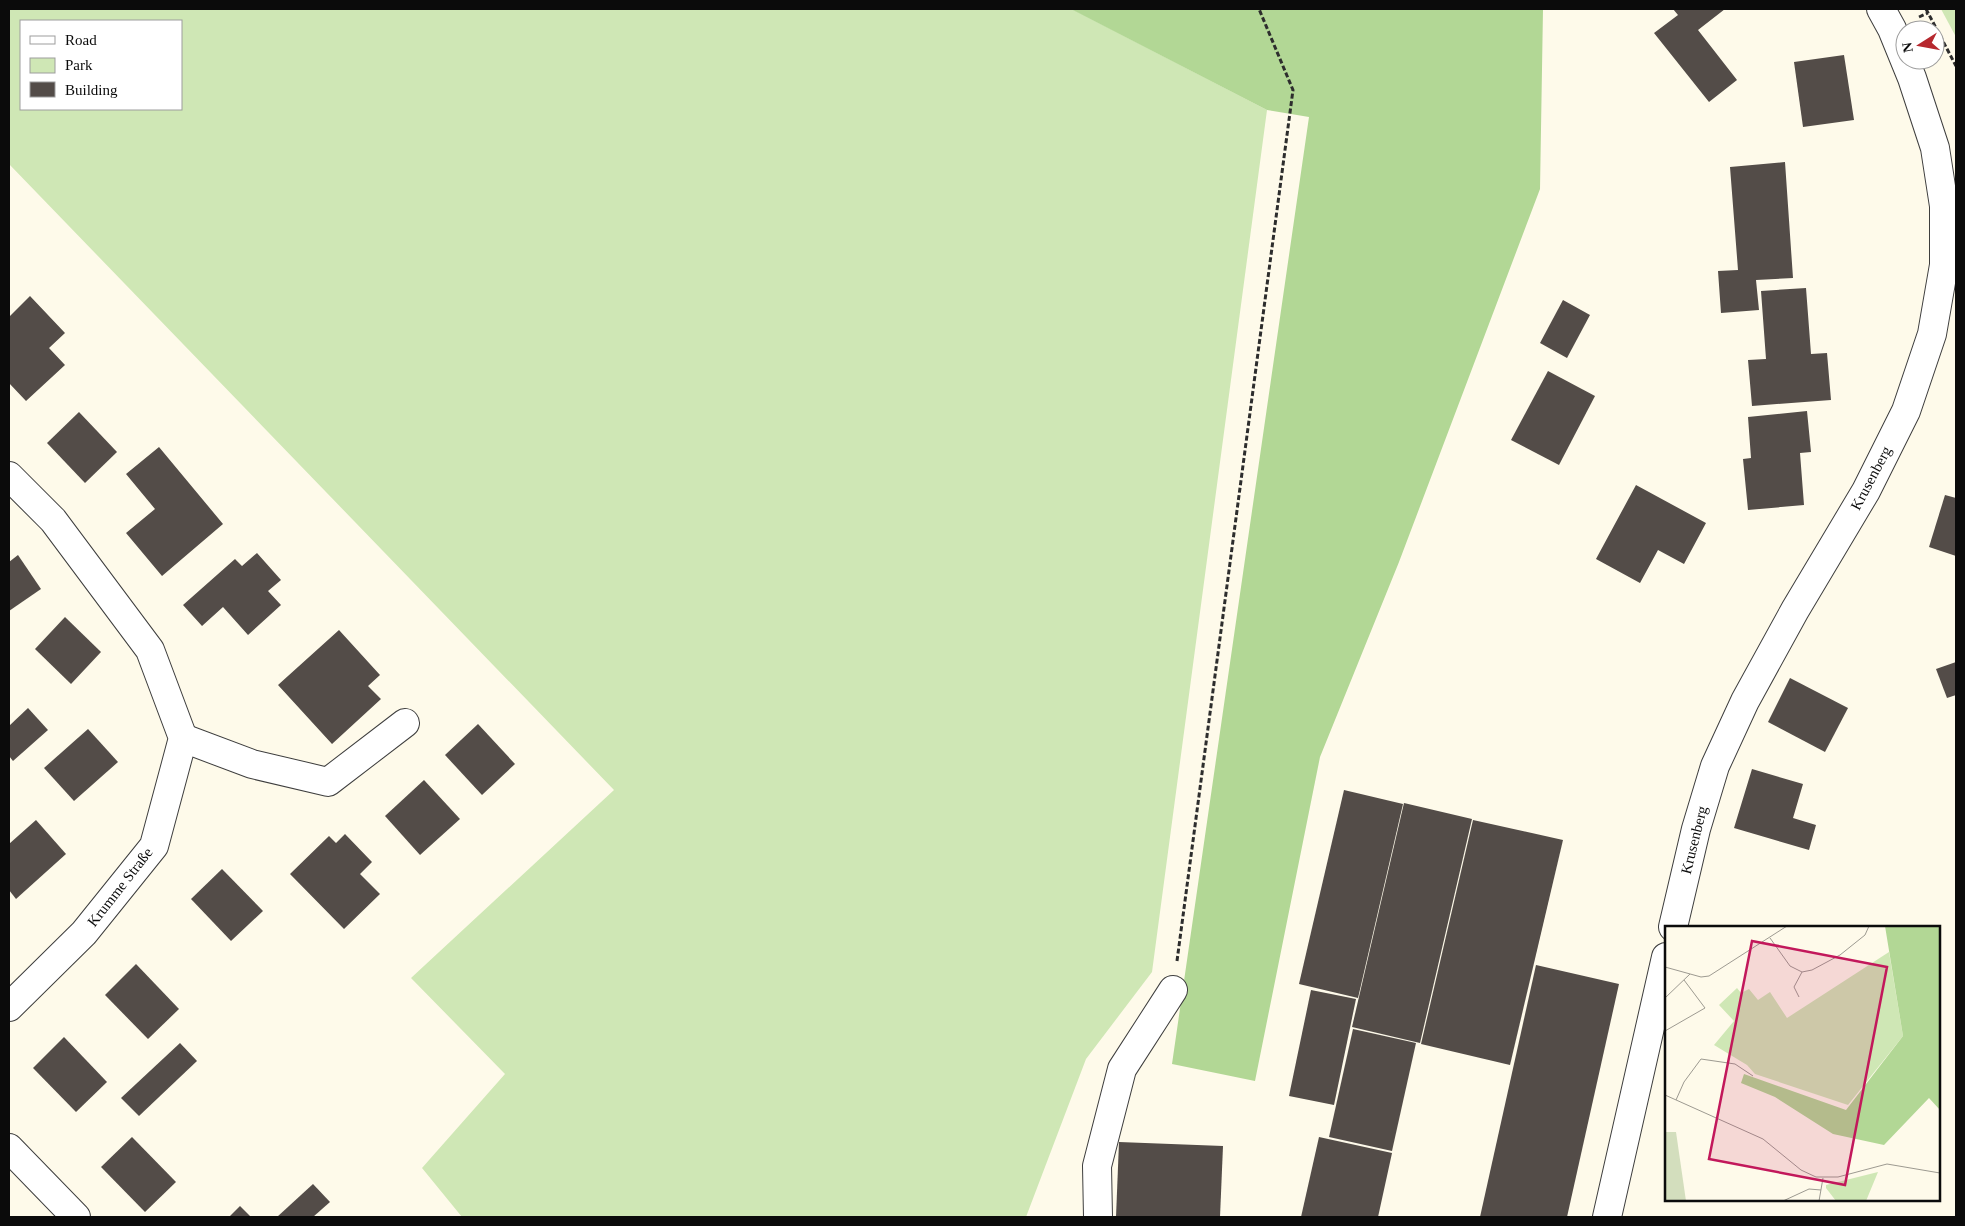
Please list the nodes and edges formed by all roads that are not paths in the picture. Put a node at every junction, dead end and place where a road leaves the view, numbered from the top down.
1 (1881, 9) edge
2 (1950, 205) edge
3 (9, 476) edge
4 (405, 723) dead end
5 (183, 738) junction
6 (1673, 926) edge
7 (1665, 961) edge
8 (1173, 990) road end
9 (9, 1007) edge
10 (9, 1148) edge
11 (76, 1217) edge
12 (1098, 1217) edge
13 (1607, 1217) edge

1 - 2 street, Krusenberg
2 - 6 street, Krusenberg
3 - 5 street
4 - 5 street
5 - 9 street, Krumme Straße
7 - 13 street
8 - 12 street
10 - 11 street

